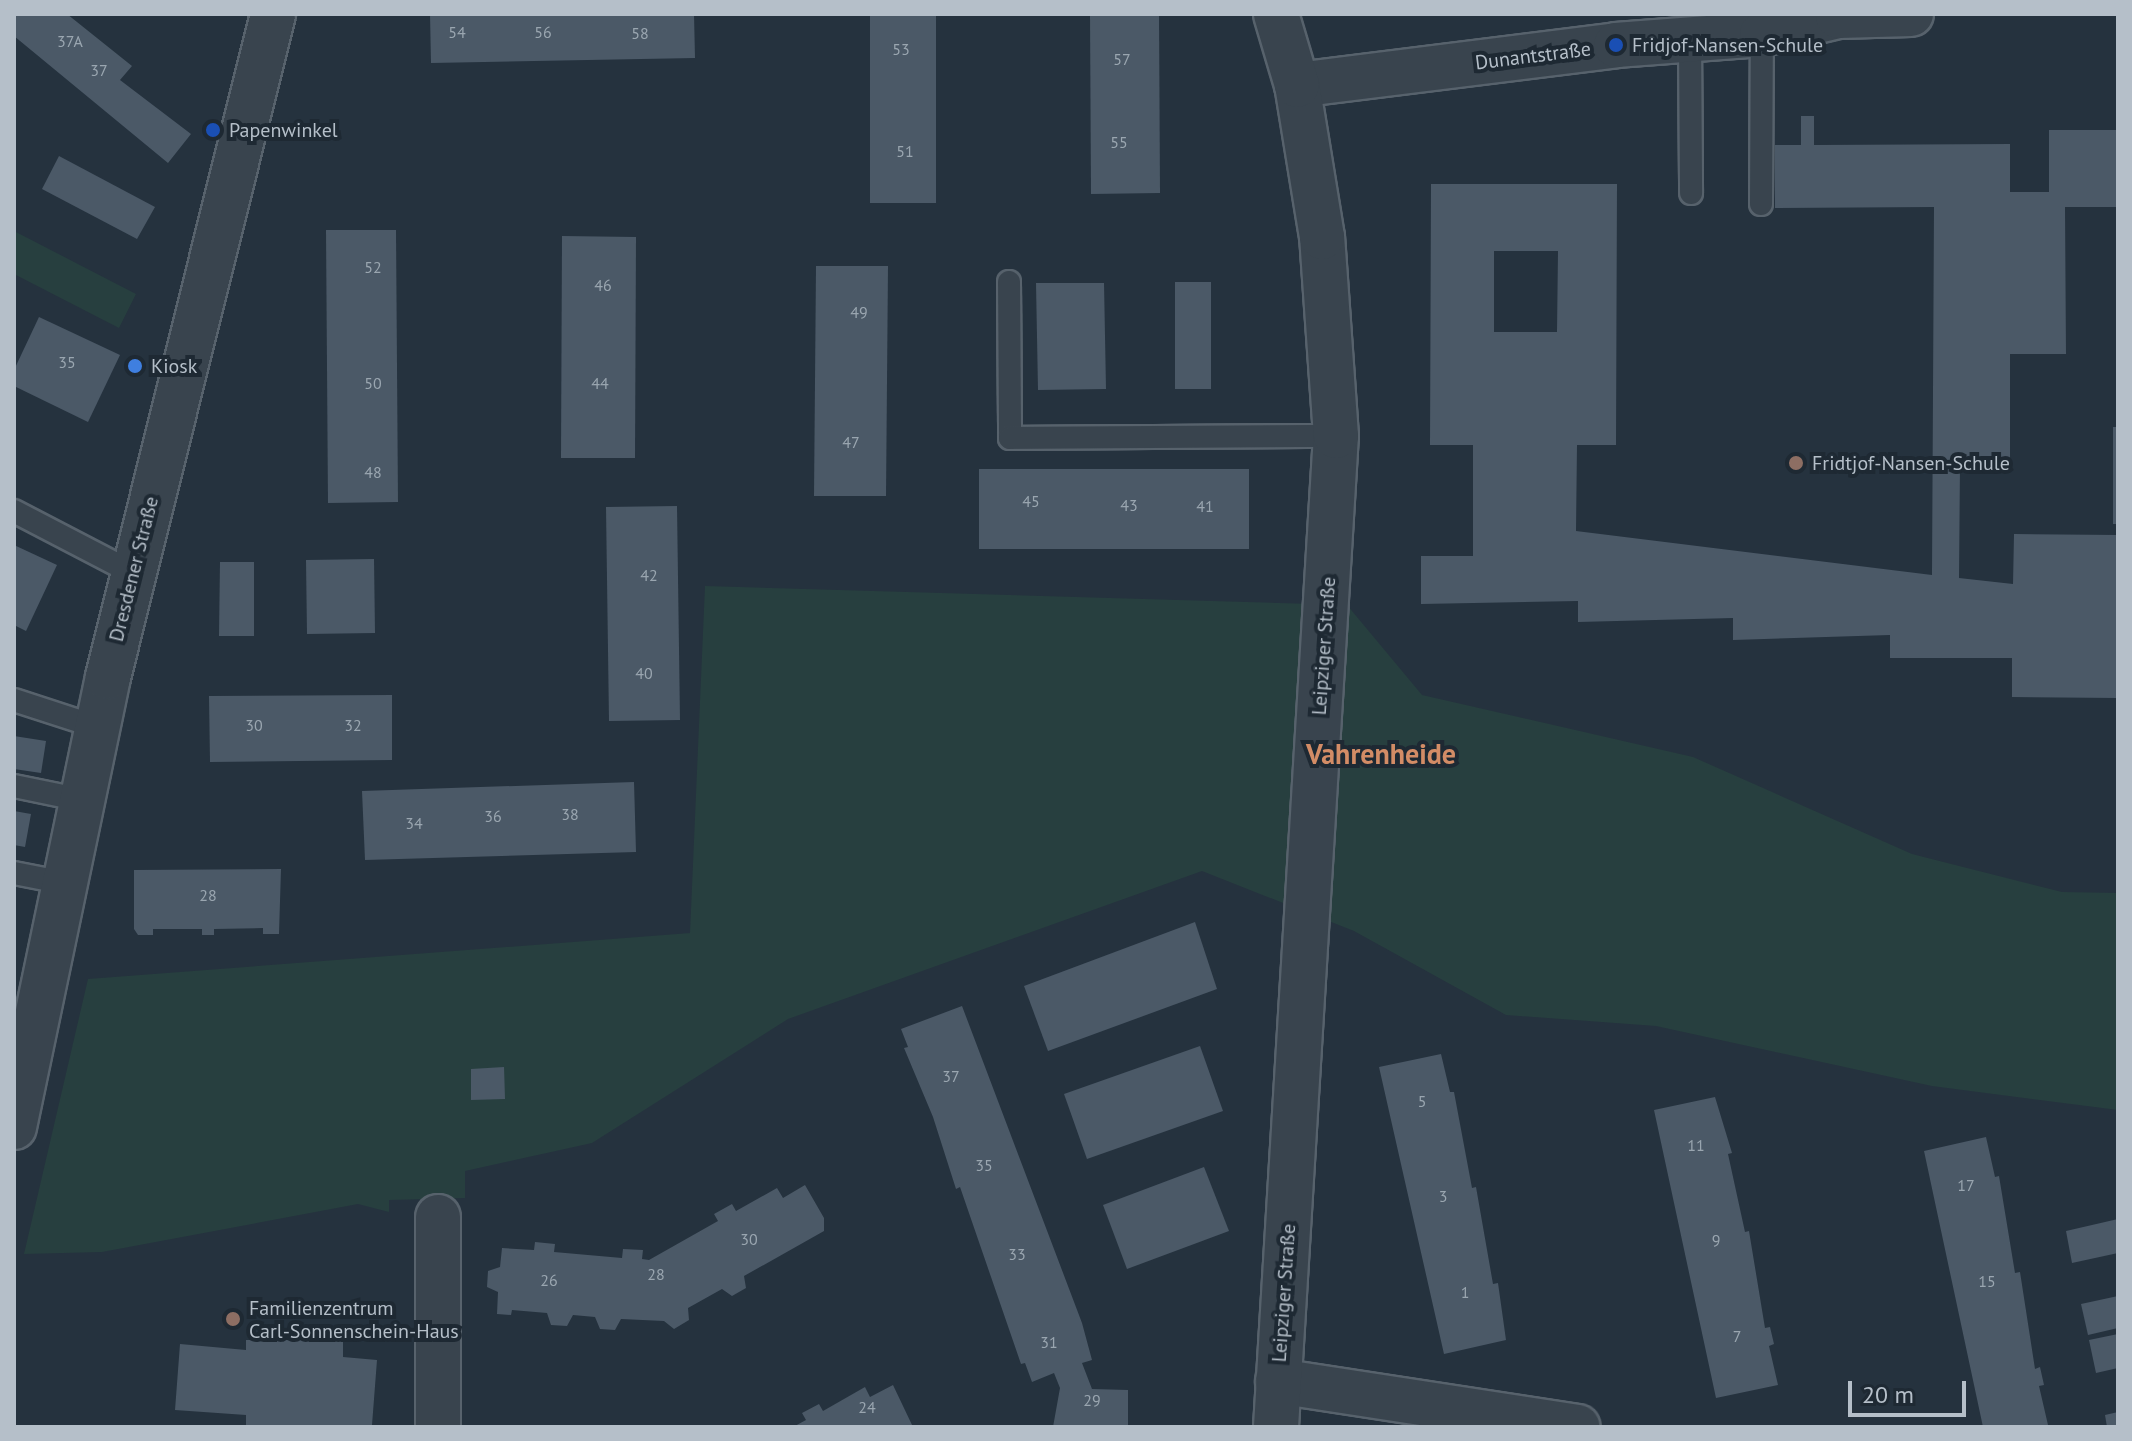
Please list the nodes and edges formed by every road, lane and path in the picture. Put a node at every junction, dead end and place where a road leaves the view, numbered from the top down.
1 (273, 14) edge
2 (1276, 14) edge
3 (1911, 14) edge
4 (1762, 24) edge
5 (1690, 39) junction
6 (1297, 85) junction
7 (1691, 193) dead end
8 (1761, 204) dead end
9 (1009, 282) dead end
10 (1336, 436) junction
11 (14, 511) edge
12 (133, 573) junction
13 (14, 700) edge
14 (97, 727) junction
15 (14, 786) edge
16 (82, 800) junction
17 (14, 873) edge
18 (65, 883) junction
19 (14, 1127) edge
20 (438, 1217) dead end
21 (1278, 1381) junction
22 (438, 1427) edge
23 (1276, 1427) edge
24 (1577, 1427) edge

1 - 12 street, Dresdener Straße
2 - 6 street, Leipziger Straße
3 - 4 street, Dunantstraße
4 - 5 street, Dunantstraße
4 - 8 lane
5 - 6 street, Dunantstraße
5 - 7 lane
6 - 10 street, Leipziger Straße
9 - 10 lane
10 - 21 street, Leipziger Straße
11 - 12 lane
12 - 14 street, Dresdener Straße
13 - 14 lane
14 - 16 street, Dresdener Straße
15 - 16 lane
16 - 18 street, Dresdener Straße
17 - 18 lane
18 - 19 street, Dresdener Straße
20 - 22 street
21 - 23 street, Leipziger Straße
21 - 24 street

